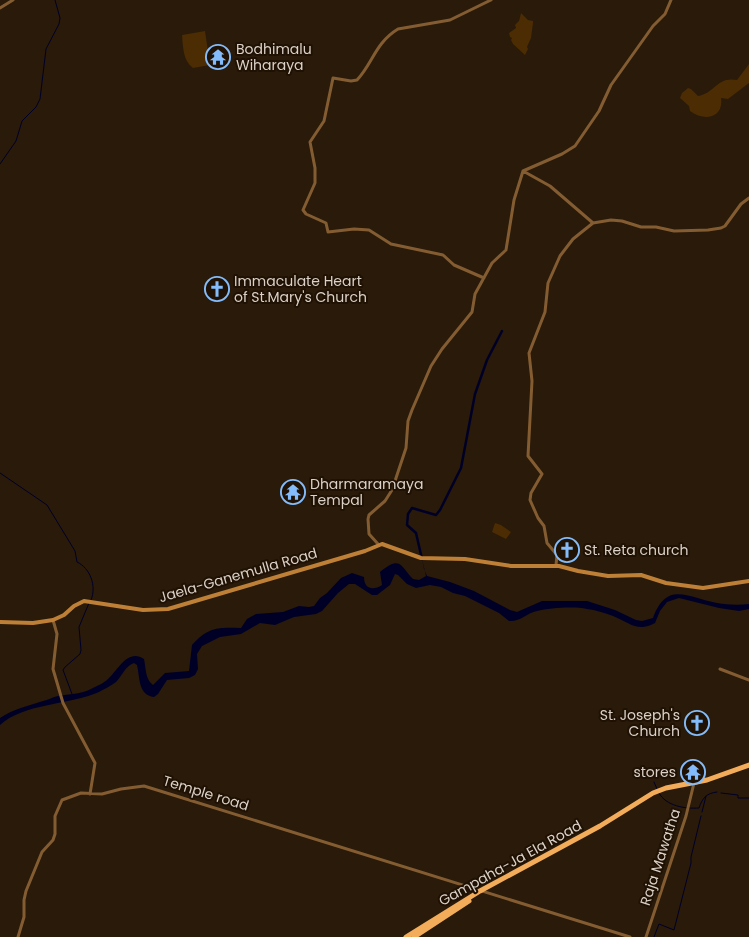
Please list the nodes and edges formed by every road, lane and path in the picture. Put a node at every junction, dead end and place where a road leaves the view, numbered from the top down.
1 (13, 0) edge
2 (491, 0) edge
3 (671, 0) edge
4 (0, 8) edge
5 (523, 171) junction
6 (749, 198) edge
7 (592, 223) junction
8 (484, 278) junction
9 (378, 544) junction
10 (556, 565) junction
11 (749, 581) edge
12 (53, 620) junction
13 (0, 622) edge
14 (720, 669) dead end
15 (749, 680) edge
16 (749, 765) edge
17 (694, 783) junction
18 (90, 794) junction
19 (482, 891) junction
20 (18, 937) edge
21 (406, 937) edge
22 (414, 937) edge
23 (630, 937) edge
24 (646, 937) edge

1 - 4 street
2 - 8 street
3 - 5 street
5 - 7 street
5 - 8 street
6 - 7 street
7 - 10 street
8 - 9 street
9 - 10 main road
9 - 12 main road, Jaela-Ganemulla Road
10 - 11 main road
12 - 13 main road, Jaela-Ganemulla Road
12 - 18 street
14 - 15 street
16 - 17 highway, Gampaha-Ja Ela Road
17 - 19 highway, Gampaha-Ja Ela Road
17 - 24 street, Raja Mawatha
18 - 19 street, Temple road
18 - 20 street, Temple road
19 - 21 highway, Gampaha-Ja Ela Road
19 - 22 highway, Gampaha-Ja Ela Road
19 - 23 street, Temple road

